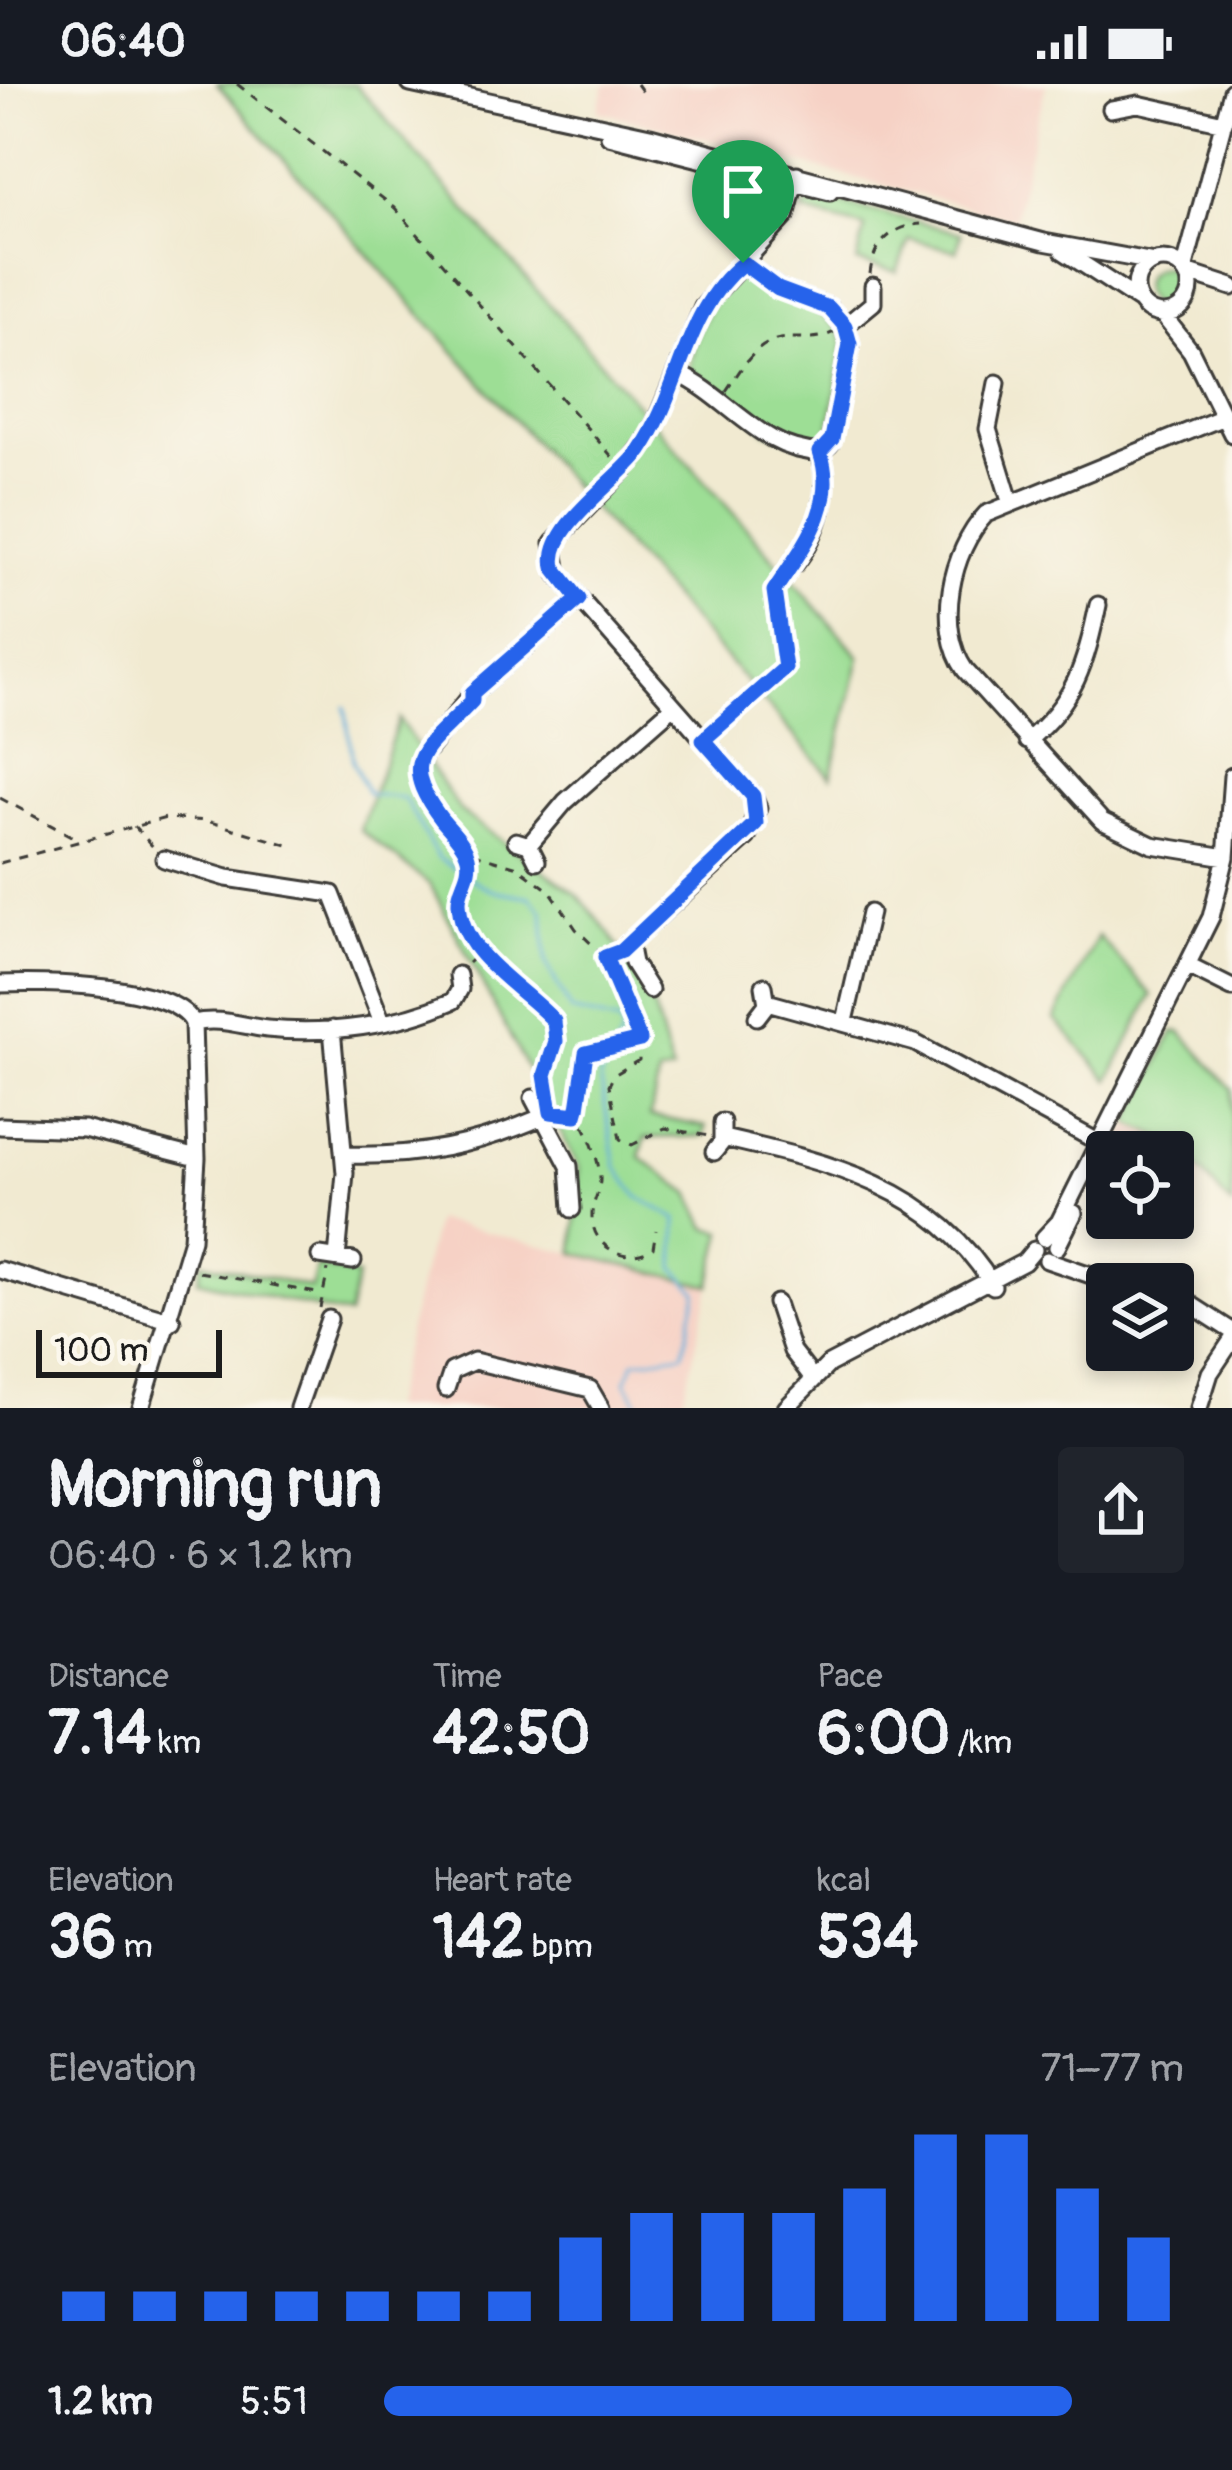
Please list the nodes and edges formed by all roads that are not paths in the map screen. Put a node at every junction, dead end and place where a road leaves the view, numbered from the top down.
1 (410, 84) edge
2 (428, 86) edge
3 (1232, 91) edge
4 (1111, 109) dead end
5 (1227, 116) edge
6 (794, 181) junction
7 (1202, 216) junction
8 (1044, 242) junction
9 (1156, 261) junction
10 (743, 263) junction
11 (1185, 271) junction
12 (873, 286) road end
13 (1232, 286) edge
14 (1141, 302) junction
15 (1184, 303) junction
16 (1162, 314) junction
17 (845, 326) junction
18 (1191, 351) junction
19 (679, 374) junction
20 (997, 383) dead end
21 (1226, 416) junction
22 (1232, 434) edge
23 (820, 452) junction
24 (1010, 500) junction
25 (795, 563) road end
26 (579, 599) junction
27 (1099, 605) dead end
28 (674, 706) junction
29 (1028, 741) junction
30 (428, 749) road end
31 (1232, 776) edge
32 (528, 849) dead end
33 (1226, 857) junction
34 (164, 859) road end
35 (870, 914) dead end
36 (1188, 966) junction
37 (458, 975) road end
38 (0, 984) edge
39 (1232, 988) edge
40 (650, 990) dead end
41 (757, 1017) dead end
42 (845, 1021) junction
43 (382, 1022) junction
44 (193, 1023) junction
45 (332, 1029) junction
46 (533, 1099) dead end
47 (546, 1114) junction
48 (0, 1126) edge
49 (1106, 1131) edge
50 (1086, 1135) edge
51 (720, 1137) road end
52 (345, 1155) junction
53 (196, 1158) junction
54 (1086, 1172) edge
55 (572, 1209) dead end
56 (1047, 1251) junction
57 (335, 1258) road end
58 (0, 1270) edge
59 (1086, 1276) edge
60 (990, 1281) junction
61 (776, 1303) dead end
62 (1194, 1308) edge
63 (322, 1317) road end
64 (172, 1321) junction
65 (1232, 1335) edge
66 (812, 1377) junction
67 (446, 1389) dead end
68 (141, 1408) edge
69 (298, 1408) edge
70 (601, 1408) edge
71 (786, 1408) edge
72 (1199, 1408) edge

1 - 2 street
2 - 6 street
3 - 5 street
4 - 5 street
5 - 7 street
6 - 8 street
6 - 10 street
7 - 9 street
7 - 11 street
8 - 9 street
8 - 14 street
9 - 11 street
9 - 14 street
10 - 17 street
10 - 19 street
11 - 13 street
11 - 15 street
12 - 17 street
13 - 15 street
14 - 16 street
15 - 16 street
15 - 18 street
16 - 18 street
17 - 23 street
18 - 21 street
19 - 23 street
19 - 26 street
20 - 24 street
21 - 22 street
21 - 24 street
23 - 25 street
24 - 29 street
26 - 28 street
26 - 30 street
27 - 29 street
28 - 32 street
28 - 40 street
29 - 33 street
31 - 33 street
33 - 36 street
34 - 43 street
35 - 42 street
36 - 39 street
36 - 49 street
37 - 43 street
38 - 44 street
41 - 42 street
42 - 50 street
43 - 45 street
44 - 45 street
44 - 53 street
45 - 52 street
46 - 47 street
47 - 52 street
47 - 55 street
48 - 53 street
51 - 60 street
52 - 57 street
53 - 64 street
54 - 56 street
56 - 59 street
56 - 60 street
58 - 64 street
60 - 66 street
61 - 66 street
62 - 65 street
63 - 69 street
64 - 68 street
65 - 72 street
66 - 71 street
67 - 70 street

